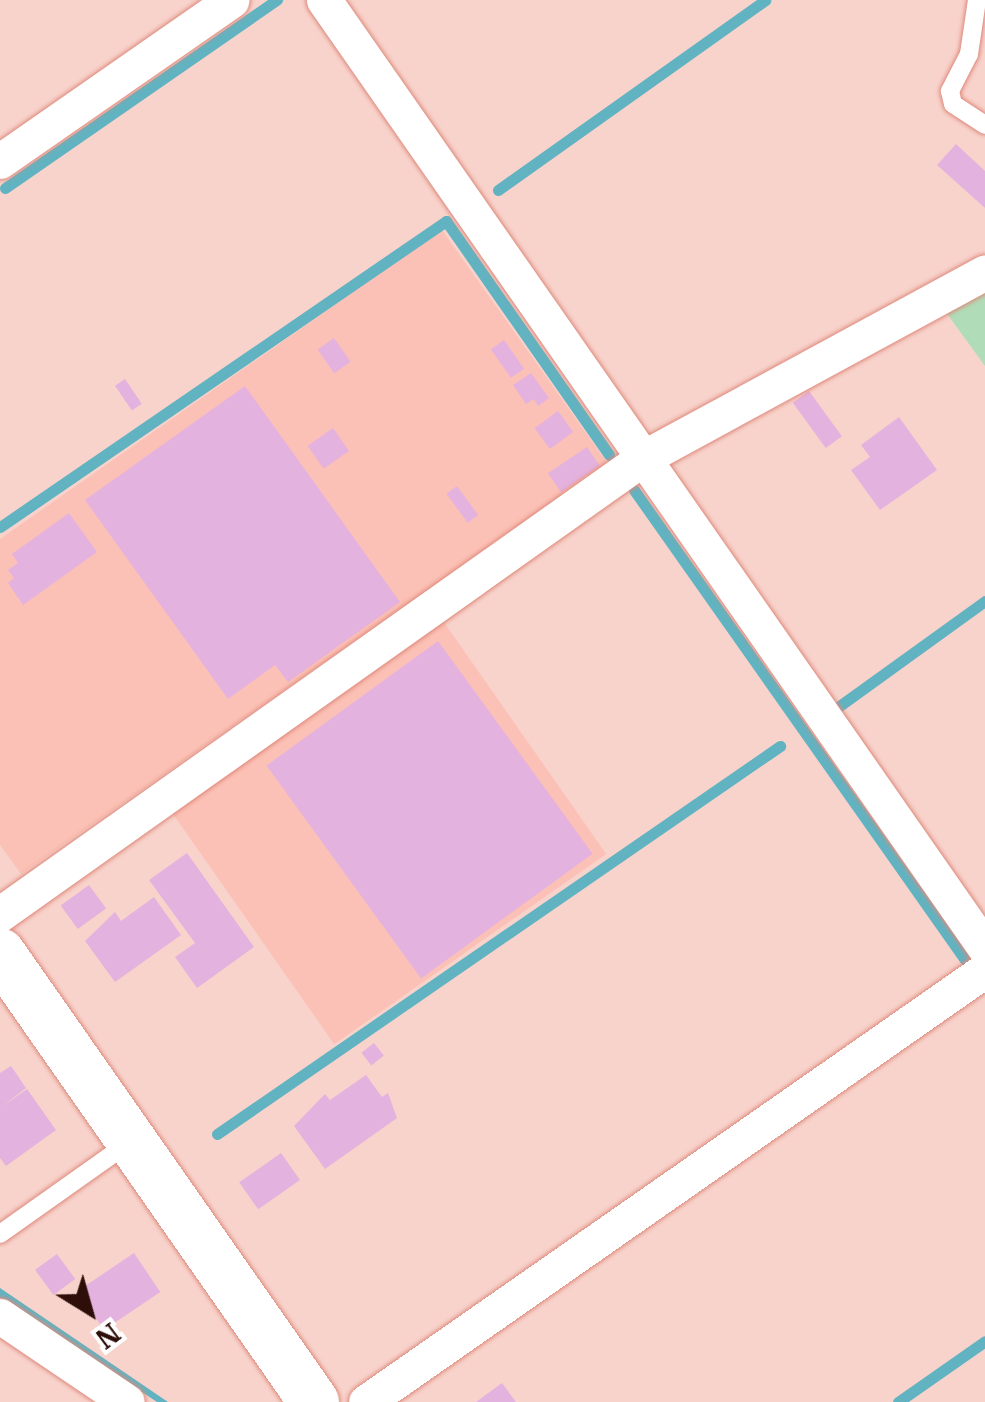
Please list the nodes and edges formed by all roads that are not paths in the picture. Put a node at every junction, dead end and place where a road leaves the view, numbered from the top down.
1 (232, 0) edge
2 (324, 0) edge
3 (977, 0) edge
4 (985, 125) edge
5 (0, 161) edge
6 (985, 272) edge
7 (644, 458) junction
8 (0, 914) edge
9 (985, 948) edge
10 (0, 952) edge
11 (985, 970) edge
12 (132, 1141) junction
13 (0, 1234) edge
14 (0, 1316) edge
15 (127, 1402) edge
16 (314, 1402) edge
17 (366, 1402) edge

1 - 5 street
2 - 7 street
3 - 4 lane
6 - 7 street
7 - 8 street
7 - 9 street
10 - 12 street
11 - 17 street
12 - 13 lane
12 - 16 street
14 - 15 street

